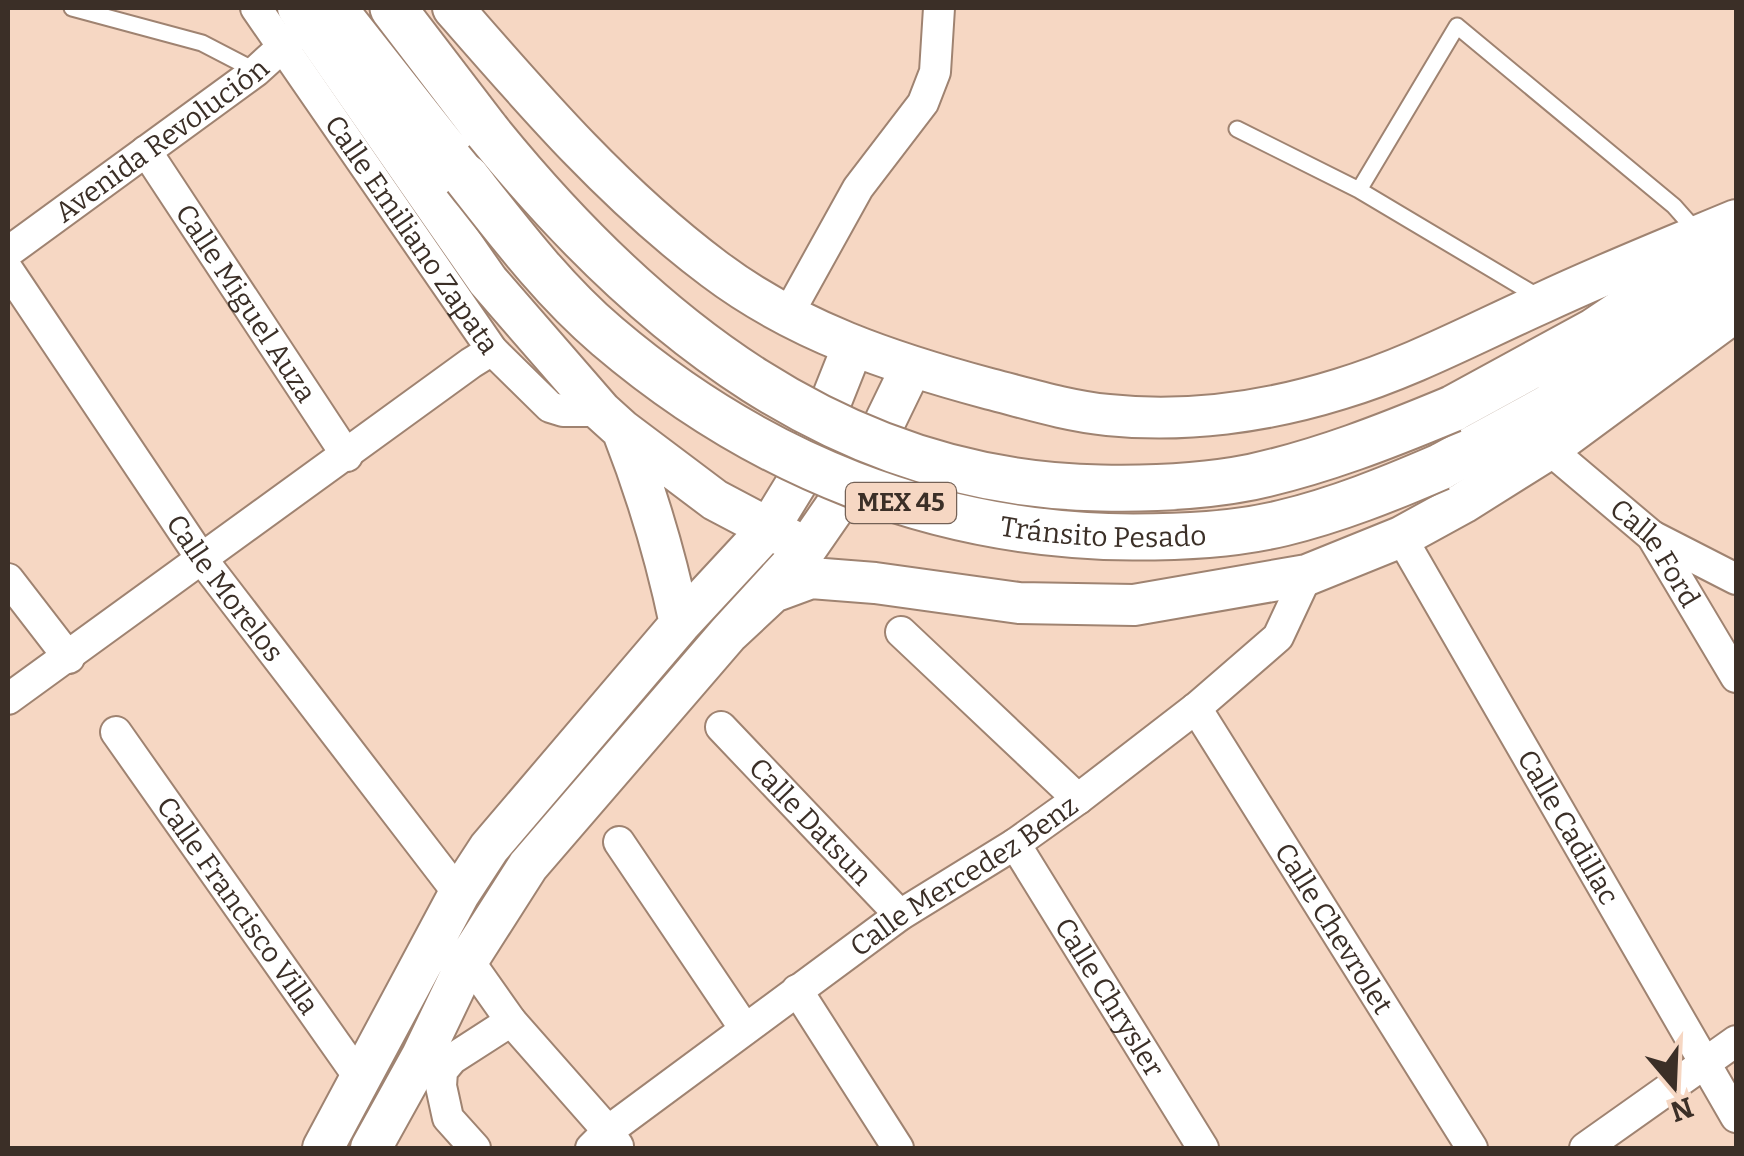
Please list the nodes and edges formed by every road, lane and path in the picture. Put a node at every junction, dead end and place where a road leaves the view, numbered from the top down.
1 (72, 8) edge
2 (256, 8) edge
3 (393, 8) edge
4 (453, 8) edge
5 (938, 8) edge
6 (306, 21) edge
7 (256, 71) junction
8 (1237, 129) dead end
9 (146, 151) junction
10 (1360, 190) junction
11 (1736, 220) edge
12 (1718, 236) edge
13 (8, 252) edge
14 (8, 270) edge
15 (1736, 286) edge
16 (1545, 301) junction
17 (1736, 311) edge
18 (787, 316) junction
19 (853, 346) junction
20 (492, 350) junction
21 (911, 368) junction
22 (612, 421) junction
23 (1549, 449) junction
24 (346, 456) junction
25 (768, 528) junction
26 (1652, 536) junction
27 (1400, 537) junction
28 (806, 549) junction
29 (202, 558) junction
30 (1306, 575) junction
31 (8, 578) edge
32 (1736, 580) edge
33 (876, 583) junction
34 (680, 624) junction
35 (901, 632) dead end
36 (728, 634) junction
37 (68, 658) junction
38 (1736, 677) edge
39 (8, 699) edge
40 (1196, 708) junction
41 (721, 728) dead end
42 (116, 732) dead end
43 (1078, 800) junction
44 (619, 842) dead end
45 (1015, 844) junction
46 (460, 894) junction
47 (900, 915) junction
48 (468, 960) junction
49 (797, 990) junction
50 (511, 1021) junction
51 (745, 1029) junction
52 (1736, 1042) edge
53 (432, 1064) junction
54 (1704, 1064) junction
55 (362, 1080) junction
56 (1736, 1117) edge
57 (606, 1143) edge
58 (323, 1148) edge
59 (370, 1148) edge
60 (475, 1148) edge
61 (898, 1148) edge
62 (1204, 1148) edge
63 (1472, 1148) edge
64 (1585, 1148) edge

1 - 7 lane
2 - 6 street, Calle Emiliano Zapata
3 - 12 main road, Tránsito Pesado / MEX 45, bridge
4 - 18 street
5 - 18 street
6 - 7 street, Avenida Revolución
6 - 15 main road, Tránsito Pesado / MEX 45, bridge
6 - 20 street, Calle Emiliano Zapata
6 - 22 street
7 - 9 street, Avenida Revolución
8 - 10 lane
9 - 13 street, Avenida Revolución
9 - 24 street, Calle Miguel Auza
10 - 12 lane
10 - 16 lane
11 - 12 street
12 - 16 street
14 - 29 street, Calle Morelos
16 - 21 street
17 - 23 street
18 - 19 street
19 - 21 street
19 - 25 street
20 - 22 street, Calle Emiliano Zapata
20 - 24 street
21 - 28 street
22 - 25 street
22 - 34 street
23 - 26 street, Calle Ford
23 - 27 street
24 - 29 street
25 - 28 street
25 - 34 street
26 - 32 street
26 - 38 street, Calle Ford
27 - 30 street
27 - 54 street, Calle Cadillac
28 - 33 street
28 - 36 street
29 - 37 street
29 - 46 street, Calle Morelos
30 - 33 street
30 - 40 street, Calle Mercedez Benz
31 - 37 street
33 - 36 street
34 - 46 street
35 - 43 street
36 - 48 street
37 - 39 street
40 - 43 street, Calle Mercedez Benz
40 - 63 street, Calle Chevrolet
41 - 47 street, Calle Datsun
42 - 55 street, Calle Francisco Villa
43 - 45 street, Calle Mercedez Benz
44 - 51 street
45 - 47 street, Calle Mercedez Benz
45 - 62 street, Calle Chrysler
46 - 55 street
47 - 49 street, Calle Mercedez Benz
48 - 50 street
48 - 53 street
49 - 51 street, Calle Mercedez Benz
49 - 61 street
50 - 53 street
50 - 57 street
51 - 57 street, Calle Mercedez Benz
52 - 54 street
53 - 59 street
53 - 60 street
54 - 56 street, Calle Cadillac
54 - 64 street
55 - 58 street

